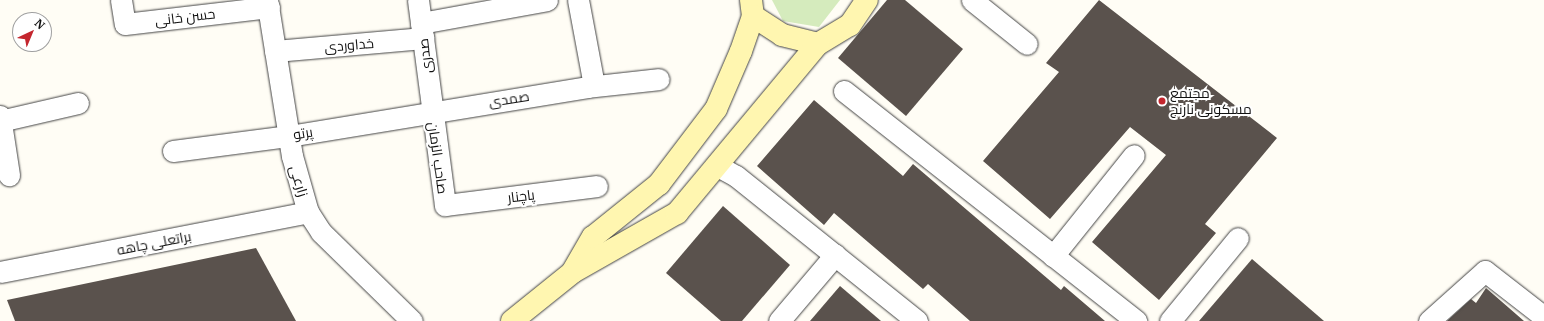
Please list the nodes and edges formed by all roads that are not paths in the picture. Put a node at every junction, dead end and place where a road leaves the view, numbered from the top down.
1 (121, 0) edge
2 (418, 0) edge
3 (546, 0) edge
4 (578, 0) edge
5 (867, 0) edge
6 (972, 0) edge
7 (268, 4) edge
8 (752, 8) edge
9 (422, 31) junction
10 (818, 44) junction
11 (1027, 44) dead end
12 (275, 51) junction
13 (659, 79) dead end
14 (587, 87) junction
15 (844, 91) dead end
16 (78, 103) dead end
17 (432, 111) junction
18 (0, 119) edge
19 (289, 136) junction
20 (173, 151) dead end
21 (1134, 155) dead end
22 (716, 165) junction
23 (9, 175) dead end
24 (597, 186) dead end
25 (445, 205) joint
26 (308, 212) junction
27 (1238, 238) dead end
28 (834, 255) junction
29 (1053, 256) junction
30 (0, 272) edge
31 (573, 272) junction
32 (1544, 317) edge
33 (412, 321) edge
34 (512, 321) edge
35 (779, 321) edge
36 (917, 321) edge
37 (1136, 321) edge
38 (1170, 321) edge
39 (1429, 321) edge

1 - 7 street, حسن خانی
2 - 9 street, صدری
3 - 9 street, خداوردی
4 - 14 street
5 - 10 main road
6 - 11 street
7 - 12 street, زارعی
8 - 10 main road
8 - 31 main road
9 - 12 street, خداوردی
9 - 17 street, صدری
10 - 22 main road
12 - 19 street, زارعی
13 - 14 street, صمدی
14 - 17 street, صمدی
15 - 29 street
16 - 18 street
17 - 19 street, پرتو
17 - 25 street, صاحب الزمان
18 - 23 street
19 - 20 street, پرتو
19 - 26 street, زارعی
21 - 29 street
22 - 28 street
22 - 31 main road
24 - 25 street, پاچنار
26 - 30 street, براتعلی چاهه
26 - 33 street, زارعی
27 - 38 street
28 - 35 street
28 - 36 street
29 - 37 street
31 - 34 main road
32 - 39 street

